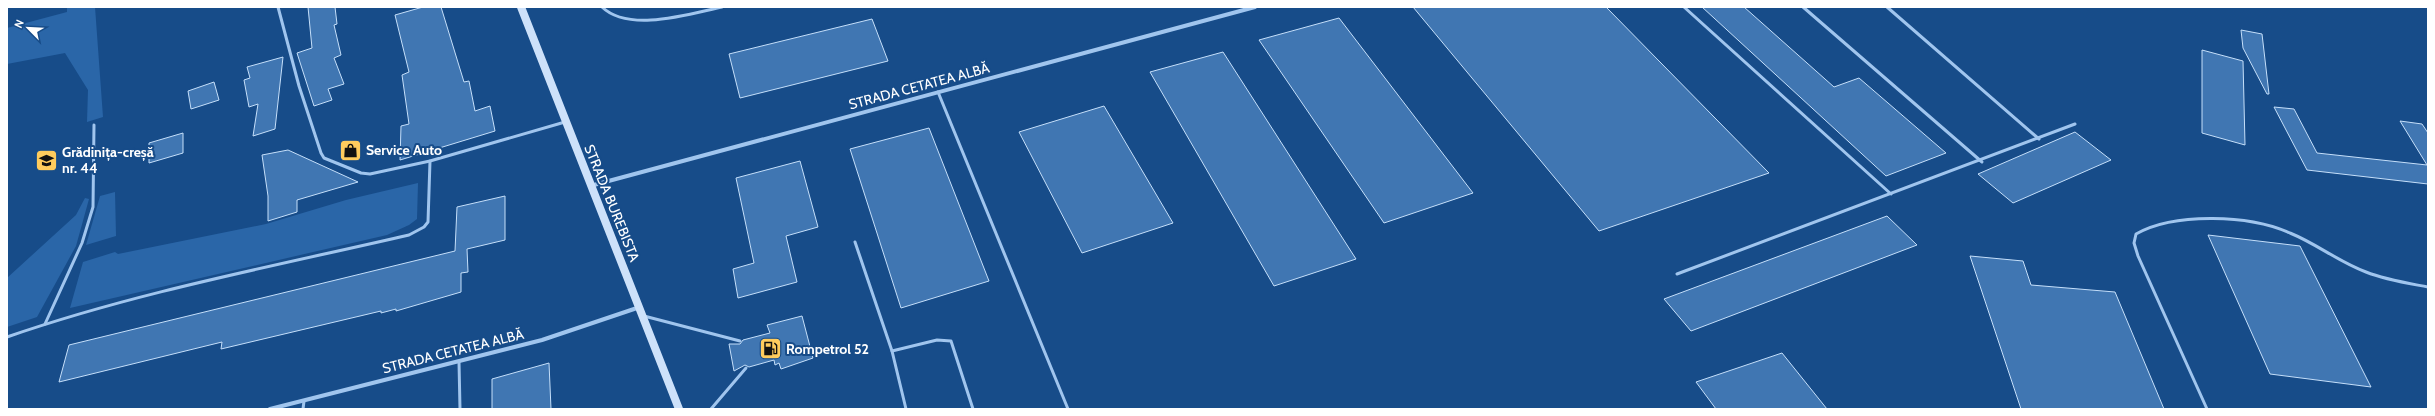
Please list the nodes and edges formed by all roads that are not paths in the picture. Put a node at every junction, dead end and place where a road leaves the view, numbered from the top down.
1 (278, 7) edge
2 (521, 7) edge
3 (602, 7) edge
4 (722, 7) edge
5 (1255, 7) edge
6 (1684, 7) edge
7 (1803, 7) edge
8 (1887, 7) edge
9 (938, 92) junction
10 (565, 122) junction
11 (2075, 124) dead end
12 (94, 125) dead end
13 (2039, 139) junction
14 (430, 161) junction
15 (1982, 162) junction
16 (590, 186) junction
17 (1891, 194) junction
18 (855, 242) dead end
19 (1677, 274) dead end
20 (2428, 287) edge
21 (640, 307) junction
22 (644, 316) junction
23 (45, 324) junction
24 (7, 337) edge
25 (740, 341) dead end
26 (892, 351) junction
27 (459, 362) junction
28 (746, 368) dead end
29 (304, 401) junction
30 (270, 409) edge
31 (303, 409) edge
32 (460, 409) edge
33 (679, 409) edge
34 (711, 409) edge
35 (906, 409) edge
36 (973, 409) edge
37 (1068, 409) edge
38 (2207, 409) edge

1 - 14 lane
2 - 10 main road, STRADA BUREBISTA
3 - 4 lane
5 - 9 street, STRADA CETATEA ALBĂ
6 - 17 lane
7 - 15 lane
8 - 13 lane
9 - 16 street, STRADA CETATEA ALBĂ
9 - 37 lane
10 - 14 lane
10 - 16 main road, STRADA BUREBISTA
11 - 13 lane
12 - 23 lane
13 - 15 lane
14 - 23 lane
15 - 17 lane
16 - 21 main road, STRADA BUREBISTA
17 - 19 lane
18 - 26 lane
20 - 38 lane
21 - 22 main road, STRADA BUREBISTA
21 - 27 street, STRADA CETATEA ALBĂ
22 - 25 lane
22 - 33 main road, STRADA BUREBISTA
23 - 24 lane
26 - 35 lane
26 - 36 lane
27 - 29 street, STRADA CETATEA ALBĂ
27 - 32 lane
28 - 34 lane
29 - 30 street, STRADA CETATEA ALBĂ
29 - 31 lane

